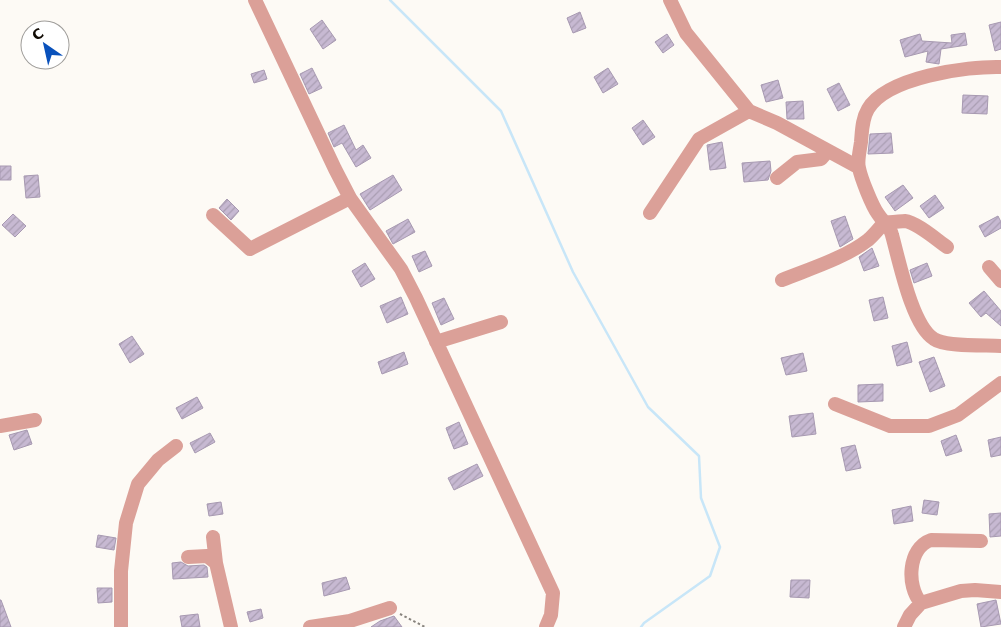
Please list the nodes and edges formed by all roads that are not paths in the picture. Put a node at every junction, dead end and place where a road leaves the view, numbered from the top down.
1 (255, 0) edge
2 (670, 0) edge
3 (1001, 67) edge
4 (749, 111) junction
5 (828, 150) junction
6 (858, 167) junction
7 (777, 178) dead end
8 (350, 198) junction
9 (650, 213) dead end
10 (213, 215) dead end
11 (885, 222) junction
12 (947, 247) dead end
13 (989, 267) dead end
14 (782, 280) dead end
15 (1001, 281) edge
16 (500, 322) dead end
17 (436, 342) junction
18 (1001, 346) edge
19 (1001, 383) edge
20 (835, 404) dead end
21 (36, 420) dead end
22 (0, 426) edge
23 (176, 446) dead end
24 (213, 537) dead end
25 (981, 541) dead end
26 (188, 556) dead end
27 (216, 563) junction
28 (1001, 592) edge
29 (921, 603) junction
30 (390, 608) road end
31 (121, 627) edge
32 (231, 627) edge
33 (310, 627) edge
34 (546, 627) edge
35 (904, 627) edge

1 - 8 street
2 - 4 street
3 - 6 street
4 - 5 street
4 - 9 street
5 - 6 street
5 - 7 street
6 - 11 street
8 - 10 street
8 - 17 street
11 - 12 street
11 - 14 street
11 - 18 street
13 - 15 street
16 - 17 street
17 - 34 street
19 - 20 street
21 - 22 street
23 - 31 street
24 - 27 street
25 - 29 street
26 - 27 street
27 - 32 street
28 - 29 street
29 - 35 street
30 - 33 street

